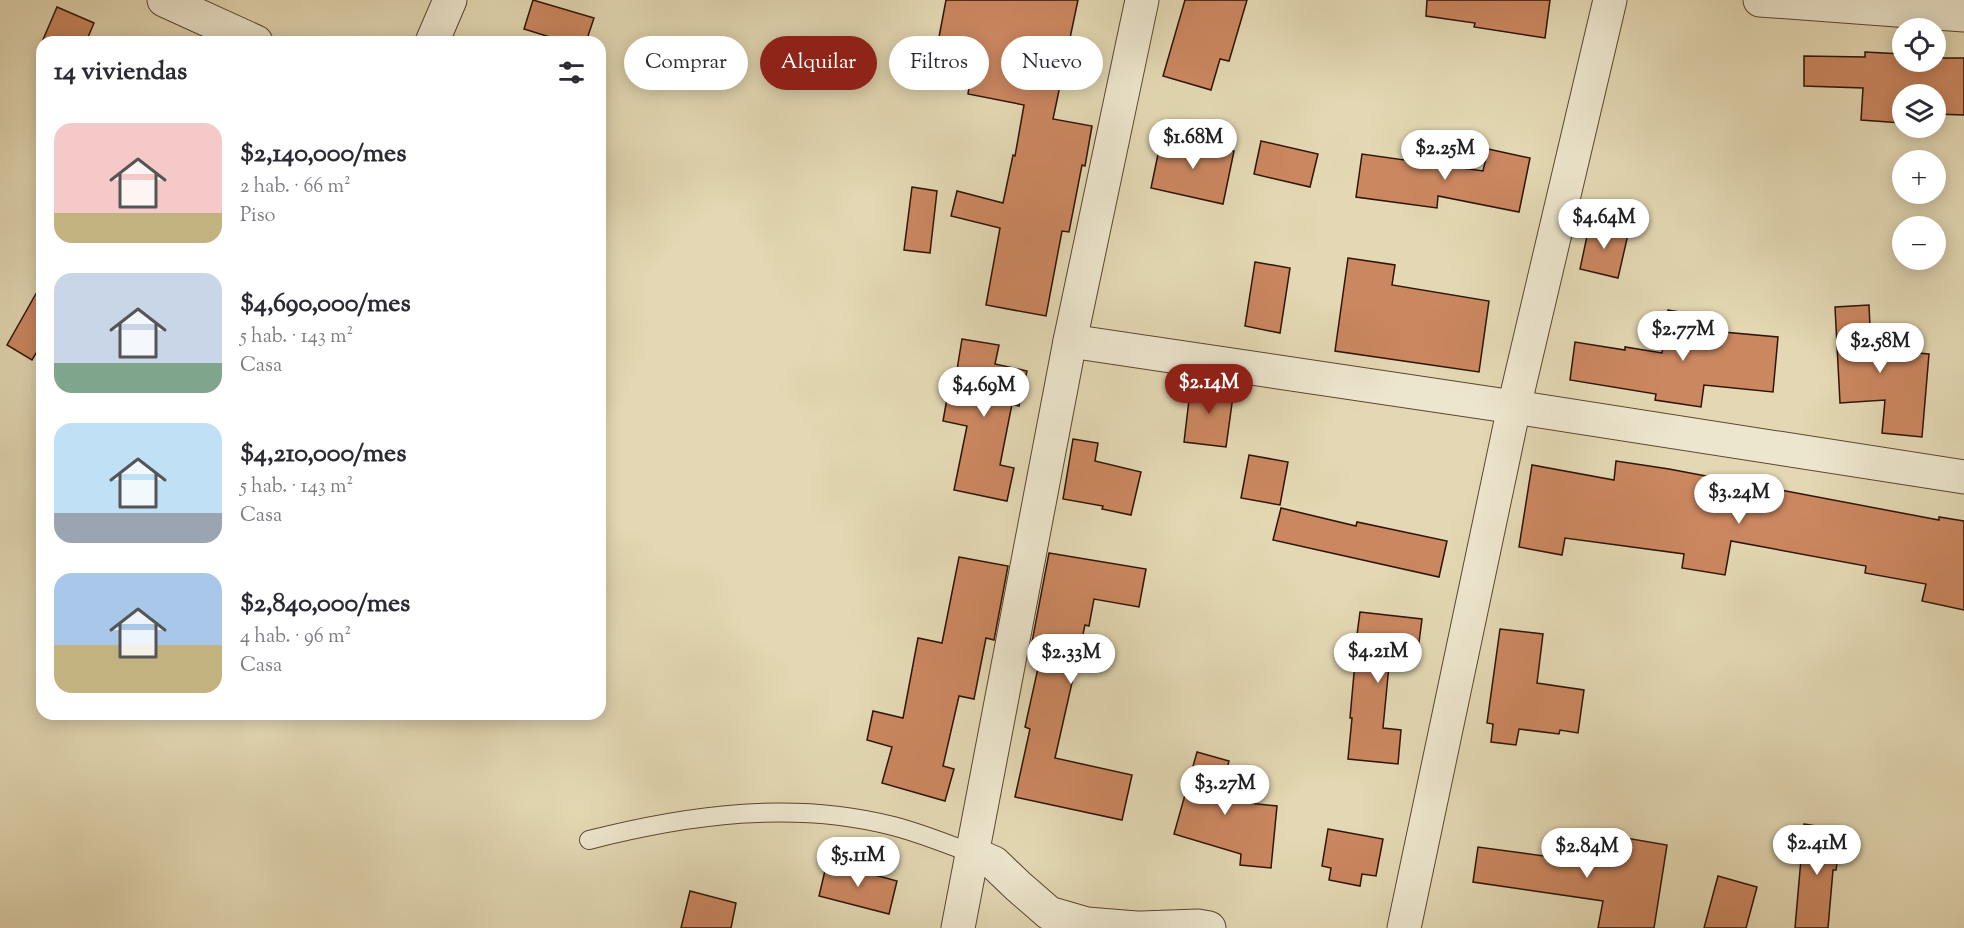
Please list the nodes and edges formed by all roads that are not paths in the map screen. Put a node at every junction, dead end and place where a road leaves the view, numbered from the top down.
1 (164, 0) edge
2 (450, 0) edge
3 (1142, 0) edge
4 (1610, 0) edge
5 (1760, 0) edge
6 (1964, 15) edge
7 (243, 36) edge
8 (435, 36) edge
9 (1070, 341) junction
10 (1514, 407) junction
11 (1964, 477) edge
12 (589, 840) dead end
13 (971, 853) junction
14 (958, 928) edge
15 (1138, 928) edge
16 (1209, 928) edge
17 (1404, 928) edge

1 - 7 street
2 - 8 street
3 - 9 street
4 - 10 street
5 - 6 street
9 - 10 street
9 - 13 street
10 - 11 street
10 - 17 street
12 - 13 lane
13 - 14 street
13 - 15 street
15 - 16 street

